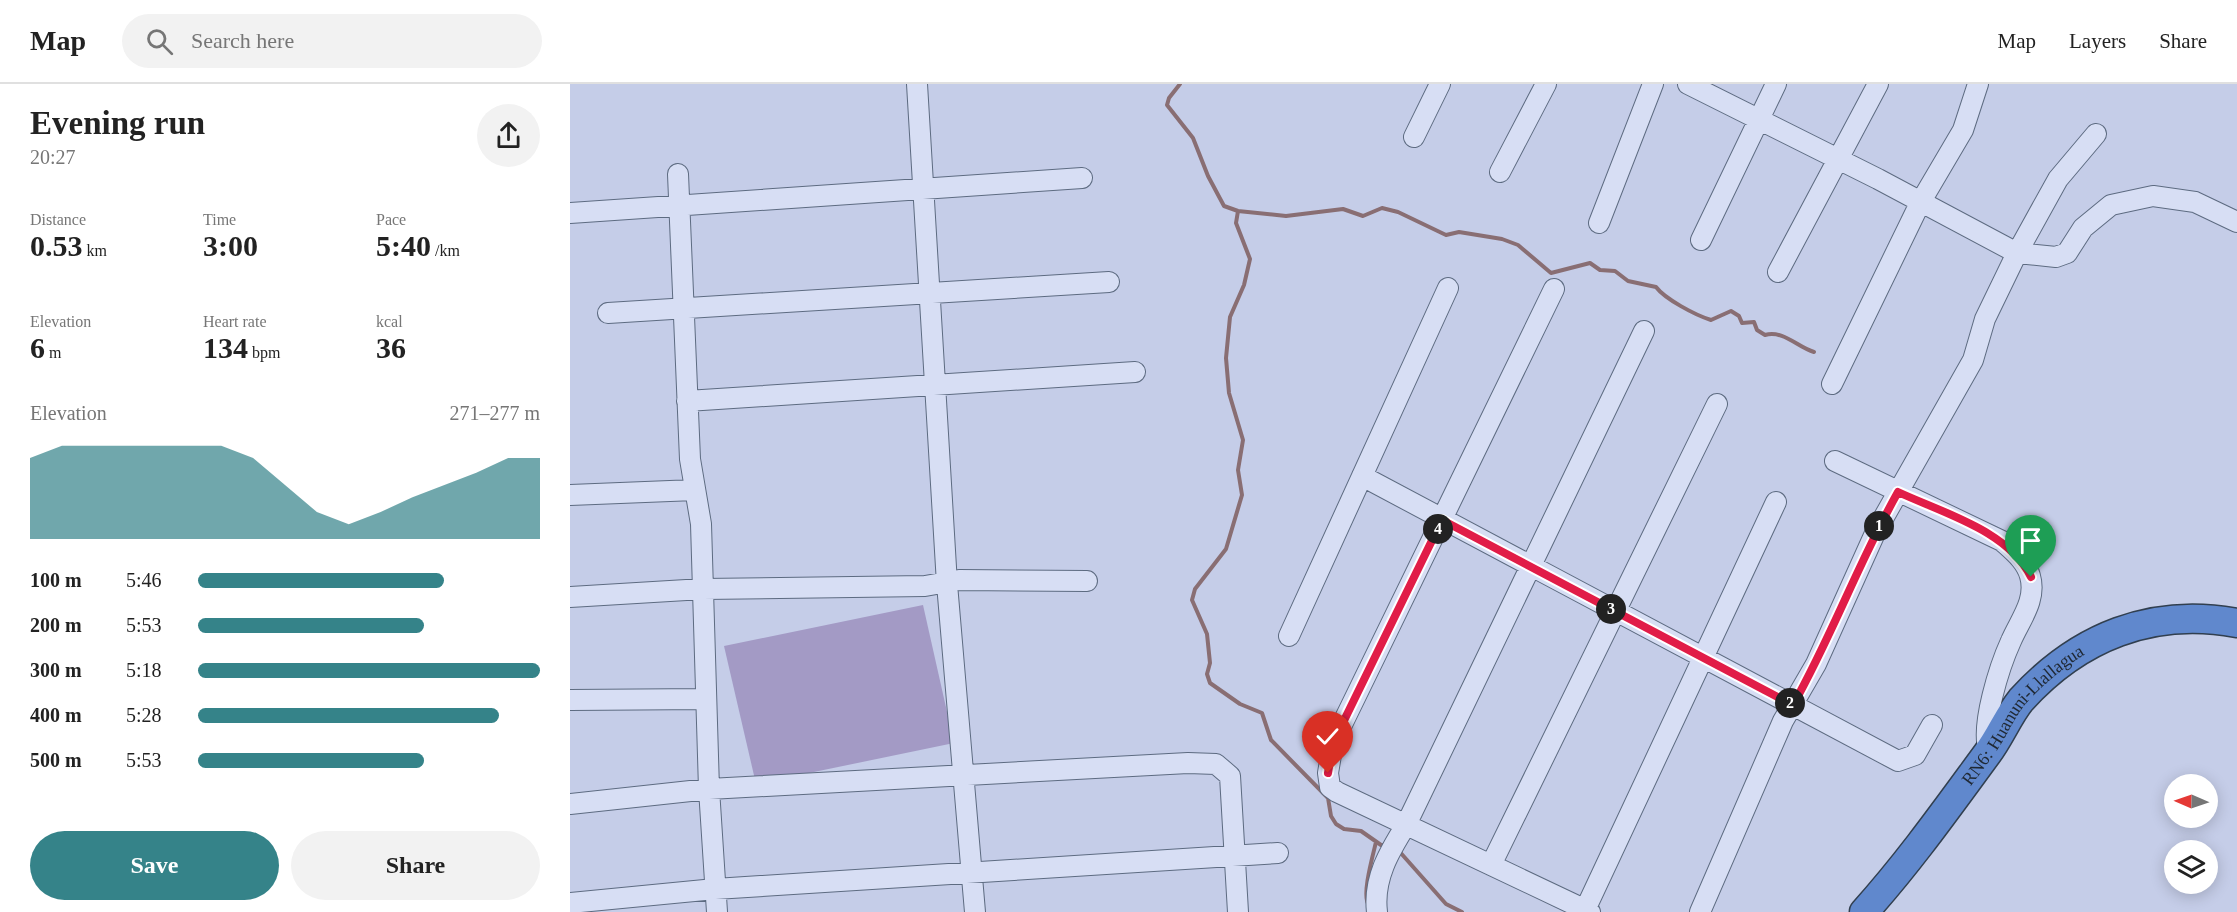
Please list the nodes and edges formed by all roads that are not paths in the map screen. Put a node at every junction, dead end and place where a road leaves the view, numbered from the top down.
1 (917, 84) edge
2 (1440, 84) edge
3 (1546, 84) edge
4 (1653, 84) edge
5 (1688, 84) edge
6 (1776, 84) edge
7 (1878, 84) edge
8 (1978, 84) edge
9 (1759, 119) junction
10 (2096, 134) dead end
11 (1414, 137) dead end
12 (1838, 159) junction
13 (1500, 172) dead end
14 (678, 174) dead end
15 (1082, 178) dead end
16 (923, 189) junction
17 (1920, 203) junction
18 (679, 206) junction
19 (570, 213) edge
20 (2237, 222) edge
21 (1599, 223) dead end
22 (1701, 240) dead end
23 (2017, 253) junction
24 (1778, 272) dead end
25 (1109, 282) dead end
26 (1448, 288) dead end
27 (1554, 290) dead end
28 (930, 293) junction
29 (684, 308) junction
30 (608, 312) dead end
31 (1644, 331) dead end
32 (1136, 372) dead end
33 (1832, 384) dead end
34 (935, 385) junction
35 (687, 401) junction
36 (1717, 404) dead end
37 (1835, 461) dead end
38 (1362, 476) junction
39 (695, 490) junction
40 (1898, 492) junction
41 (570, 495) edge
42 (1776, 502) dead end
43 (1442, 520) junction
44 (1530, 566) junction
45 (1087, 581) dead end
46 (947, 582) junction
47 (704, 590) junction
48 (570, 597) edge
49 (1616, 612) junction
50 (2237, 623) edge
51 (1289, 636) dead end
52 (1702, 657) junction
53 (706, 699) junction
54 (570, 700) edge
55 (1793, 705) junction
56 (1932, 725) dead end
57 (1989, 751) junction
58 (963, 777) junction
59 (710, 789) junction
60 (570, 804) edge
61 (1406, 825) junction
62 (1278, 853) dead end
63 (1235, 856) junction
64 (1491, 865) junction
65 (972, 872) junction
66 (715, 889) junction
67 (570, 903) edge
68 (1587, 911) edge
69 (717, 912) edge
70 (975, 912) edge
71 (1238, 912) edge
72 (1377, 912) edge
73 (1700, 912) edge
74 (1864, 912) edge

1 - 16 street
2 - 11 street
3 - 13 street
4 - 21 street
5 - 9 street
6 - 9 street
7 - 12 street
8 - 17 street
9 - 12 street
9 - 22 street
10 - 23 street
12 - 17 street
12 - 24 street
14 - 18 street
15 - 16 street
16 - 18 street
16 - 28 street
17 - 23 street
17 - 33 street
18 - 19 street
18 - 29 street
20 - 23 street
23 - 40 street
25 - 28 street
26 - 38 street
27 - 43 street
28 - 29 street
28 - 34 street
29 - 30 street
29 - 35 street
31 - 44 street
32 - 34 street
34 - 35 street
34 - 46 street
35 - 39 street
36 - 49 street
37 - 40 street
38 - 43 street
38 - 51 street
39 - 41 street
39 - 47 street
40 - 55 street
40 - 57 street
42 - 52 street
43 - 44 street
43 - 61 street
44 - 49 street
44 - 61 street
45 - 46 street
46 - 47 street
46 - 58 street
47 - 48 street
47 - 53 street
49 - 52 street
49 - 64 street
50 - 57 highway, RN6: Huanuni-Llallagua
52 - 55 street
52 - 68 street
53 - 54 street
53 - 59 street
55 - 56 street
55 - 73 street
57 - 74 highway, RN6: Huanuni-Llallagua
58 - 59 street
58 - 63 street
58 - 65 street
59 - 60 street
59 - 66 street
61 - 64 street
61 - 72 street
62 - 63 street
63 - 65 street
63 - 71 street
64 - 68 street
65 - 66 street
65 - 70 street
66 - 67 street
66 - 69 street

